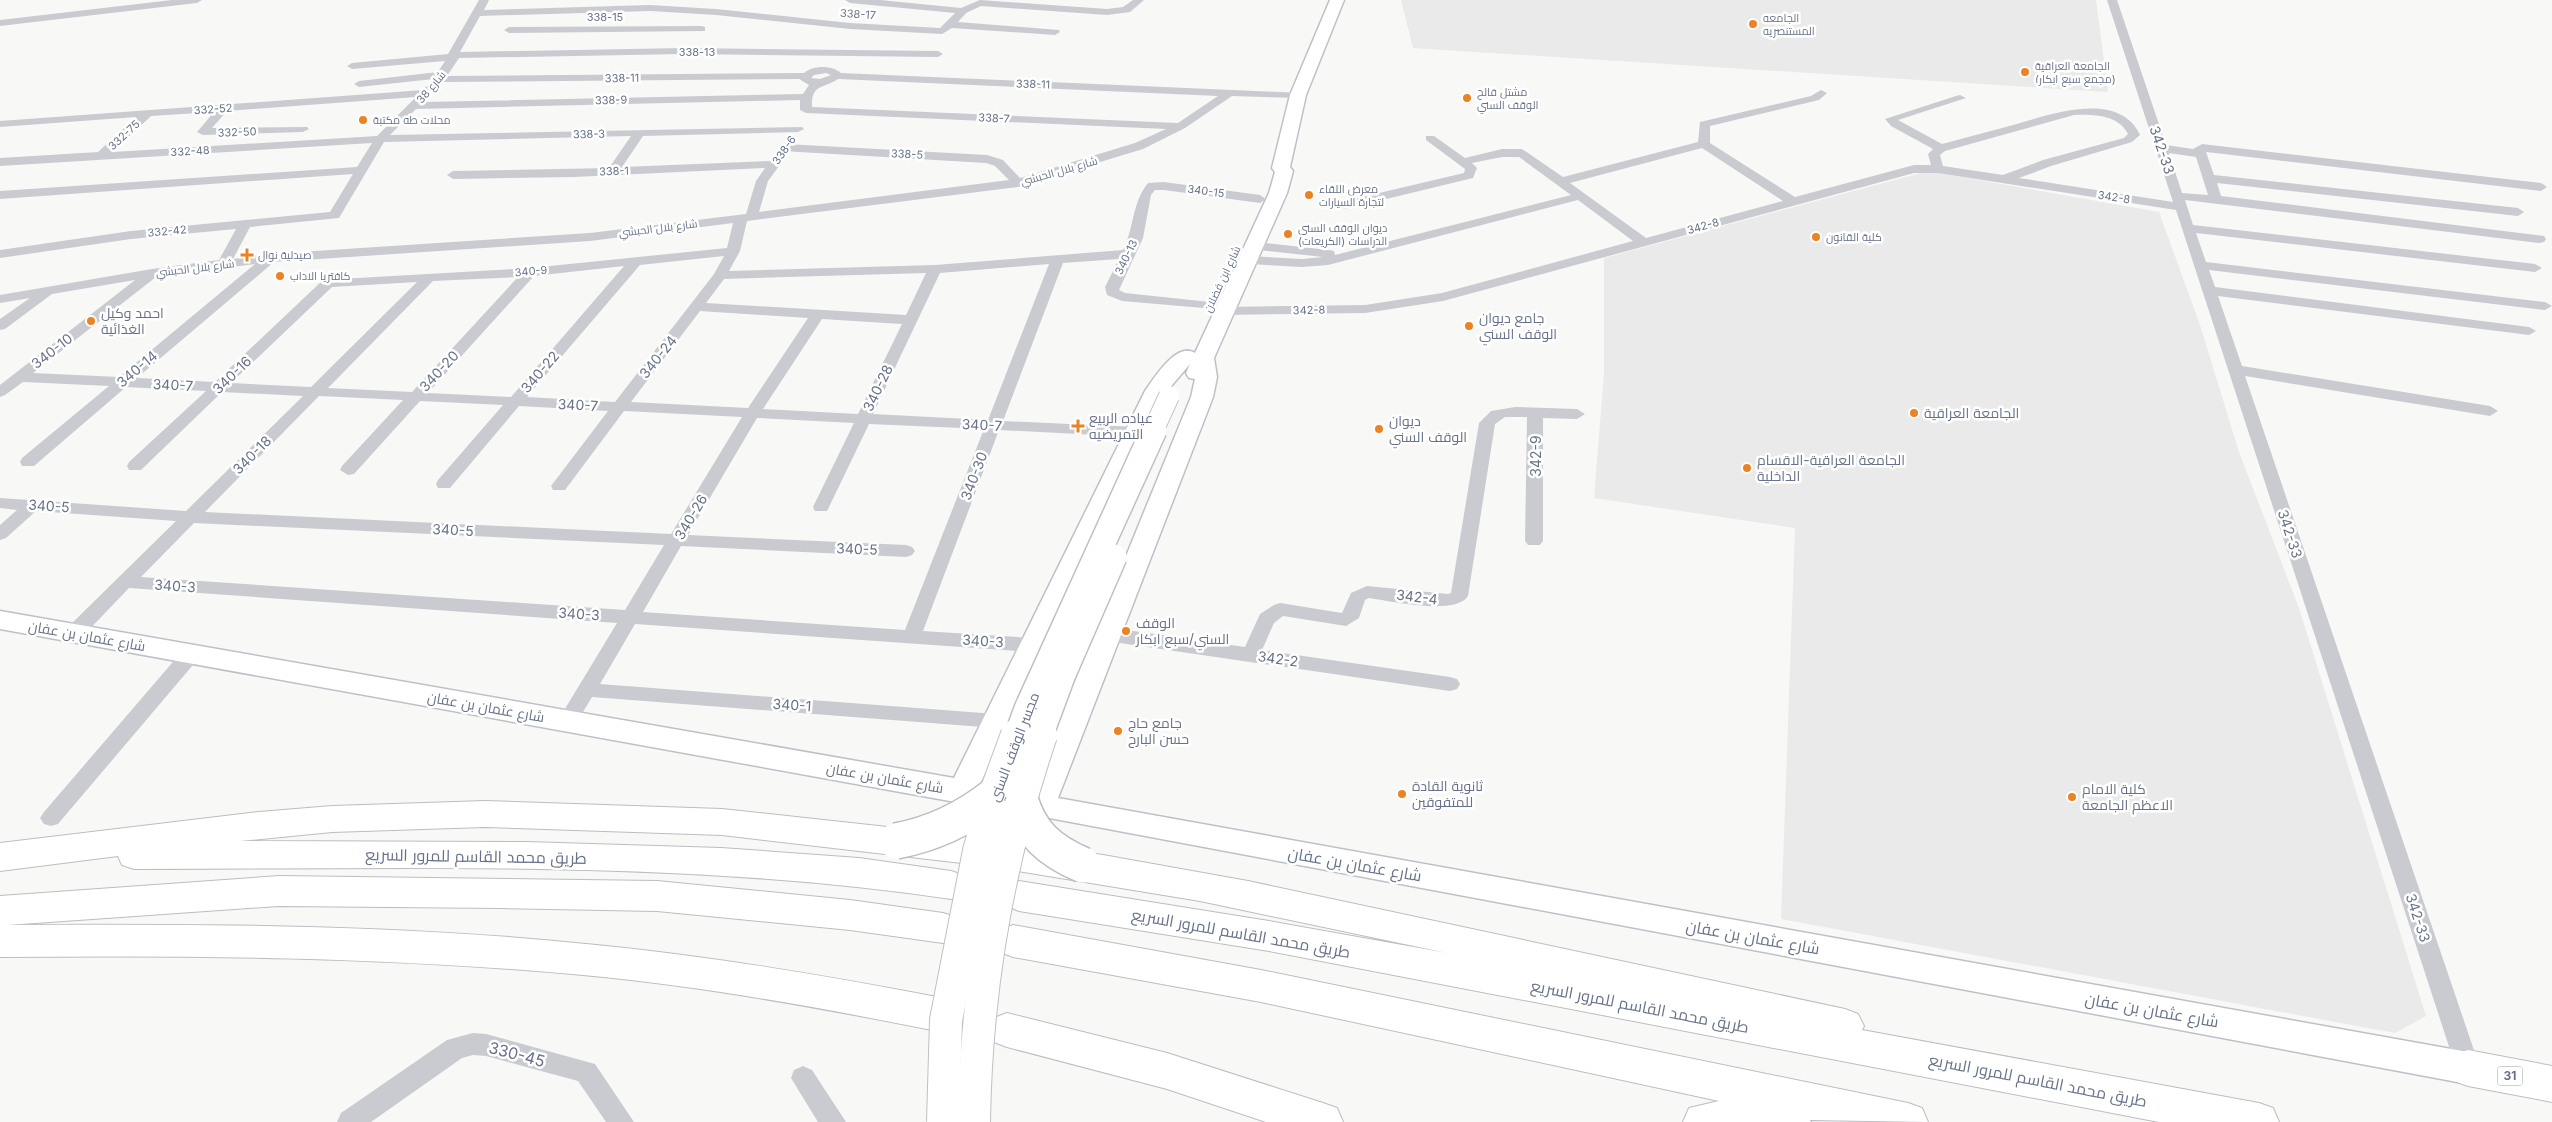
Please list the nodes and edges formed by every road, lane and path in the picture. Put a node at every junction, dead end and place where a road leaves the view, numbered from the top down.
1 (197, 0) edge
2 (484, 0) edge
3 (850, 0) edge
4 (1139, 0) edge
5 (1337, 0) edge
6 (2112, 0) edge
7 (654, 4) edge
8 (859, 11) edge
9 (962, 11) junction
10 (716, 12) junction
11 (478, 13) junction
12 (0, 23) edge
13 (950, 26) junction
14 (652, 29) junction
15 (701, 29) junction
16 (509, 30) dead end
17 (542, 30) junction
18 (1055, 32) dead end
19 (683, 51) junction
20 (632, 52) junction
21 (840, 52) junction
22 (521, 54) junction
23 (938, 54) dead end
24 (455, 56) junction
25 (352, 66) dead end
26 (826, 70) junction
27 (805, 76) junction
28 (836, 76) junction
29 (441, 77) junction
30 (816, 83) junction
31 (359, 84) dead end
32 (1230, 92) junction
33 (426, 93) junction
34 (1821, 93) dead end
35 (1298, 95) junction
36 (1960, 98) dead end
37 (806, 104) junction
38 (415, 106) junction
39 (223, 108) junction
40 (147, 114) junction
41 (0, 124) edge
42 (1181, 126) junction
43 (303, 129) dead end
44 (798, 129) junction
45 (638, 133) junction
46 (1430, 138) dead end
47 (380, 139) junction
48 (1704, 144) junction
49 (786, 148) junction
50 (1942, 148) junction
51 (2162, 148) junction
52 (2200, 154) junction
53 (101, 156) junction
54 (0, 162) edge
55 (1462, 162) junction
56 (774, 164) junction
57 (1281, 168) junction
58 (1938, 169) junction
59 (361, 170) junction
60 (612, 171) junction
61 (453, 175) dead end
62 (2209, 178) junction
63 (2004, 180) junction
64 (1562, 181) junction
65 (1018, 183) junction
66 (1152, 186) joint
67 (2541, 187) dead end
68 (0, 195) edge
69 (1581, 196) junction
70 (1260, 199) junction
71 (2216, 199) junction
72 (1792, 201) junction
73 (2180, 202) junction
74 (1345, 205) dead end
75 (2518, 212) dead end
76 (334, 215) joint
77 (746, 218) junction
78 (245, 224) junction
79 (2188, 228) junction
80 (2539, 239) dead end
81 (1644, 243) junction
82 (733, 251) junction
83 (1252, 253) junction
84 (0, 254) edge
85 (1128, 254) junction
86 (269, 258) junction
87 (636, 260) junction
88 (1057, 260) junction
89 (223, 264) junction
90 (2201, 265) junction
91 (2534, 268) dead end
92 (936, 269) junction
93 (530, 272) junction
94 (152, 273) junction
95 (720, 275) junction
96 (430, 277) junction
97 (328, 283) joint
98 (49, 291) junction
99 (2210, 291) junction
100 (0, 299) edge
101 (2546, 306) dead end
102 (698, 307) junction
103 (1217, 309) junction
104 (818, 314) junction
105 (911, 320) junction
106 (0, 326) edge
107 (2529, 331) dead end
108 (1195, 357) junction
109 (2236, 370) junction
110 (19, 377) junction
111 (121, 382) junction
112 (219, 387) junction
113 (0, 392) edge
114 (315, 392) junction
115 (415, 397) junction
116 (1177, 397) joint
117 (514, 402) junction
118 (618, 407) junction
119 (2490, 411) dead end
120 (1535, 413) junction
121 (752, 414) junction
122 (1577, 414) dead end
123 (863, 419) junction
124 (993, 426) junction
125 (1136, 432) junction
126 (28, 462) dead end
127 (136, 466) dead end
128 (348, 470) dead end
129 (444, 484) dead end
130 (559, 486) dead end
131 (0, 503) edge
132 (32, 504) junction
133 (821, 507) dead end
134 (190, 516) junction
135 (0, 534) edge
136 (676, 541) junction
137 (1534, 541) dead end
138 (906, 551) dead end
139 (125, 582) junction
140 (630, 618) junction
141 (0, 620) edge
142 (74, 633) junction
143 (1106, 634) junction
144 (912, 636) junction
145 (1033, 645) junction
146 (192, 654) junction
147 (1251, 655) junction
148 (1450, 684) dead end
149 (588, 690) junction
150 (996, 721) junction
151 (567, 722) junction
152 (1004, 798) junction
153 (51, 818) dead end
154 (896, 841) junction
155 (993, 853) junction
156 (0, 857) edge
157 (0, 861) edge
158 (1083, 865) junction
159 (951, 885) dead end
160 (1019, 896) dead end
161 (0, 911) edge
162 (943, 928) dead end
163 (0, 941) edge
164 (1013, 941) dead end
165 (932, 1013) dead end
166 (1007, 1030) dead end
167 (2468, 1068) junction
168 (1986, 1071) junction
169 (802, 1078) dead end
170 (2552, 1084) edge
171 (350, 1122) edge
172 (621, 1122) edge
173 (833, 1122) edge
174 (943, 1122) edge
175 (974, 1122) edge
176 (1323, 1122) edge
177 (1703, 1122) edge
178 (1791, 1122) edge
179 (1908, 1122) edge
180 (2259, 1122) edge

1 - 12 street
2 - 11 street, شارع 38
3 - 8 street
4 - 9 street
5 - 35 street, شارع ابن فضلان
6 - 51 street, 342-33
7 - 10 street, 338-17
7 - 11 street, 338-17
8 - 9 street
8 - 10 street, 338-17
8 - 13 street, 338-17
9 - 13 street
10 - 15 street
11 - 24 street, شارع 38
13 - 18 street, 338-17
14 - 15 street, 338-15
14 - 17 street, 338-15
14 - 20 street
15 - 19 street
16 - 17 street, 338-15
17 - 22 street
19 - 20 street, 338-13
19 - 21 street, 338-13
20 - 22 street, 338-13
21 - 23 street, 338-13
21 - 26 street
22 - 24 street, 338-13
24 - 25 street, 338-13
24 - 29 street, شارع 38
26 - 27 street
26 - 28 street
27 - 29 street, 338-11
27 - 30 street
28 - 30 street
28 - 32 street, 338-11
29 - 31 street, 338-11
29 - 33 street, شارع 38
30 - 37 street, 338-6
32 - 35 street
32 - 42 street, شارع بلال الحبشي
33 - 38 street, شارع 38
33 - 39 street, 332-52
34 - 48 street
35 - 57 street, شارع ابن فضلان
36 - 50 street
37 - 38 street, 338-9
37 - 42 street, 338-7
37 - 44 street, 338-6
38 - 47 street, شارع 38
39 - 40 street, 332-52
39 - 43 street, 332-50
40 - 41 street, 332-52
40 - 53 street, 332-75
42 - 65 street, شارع بلال الحبشي
44 - 45 street, 338-3
44 - 49 street, 338-6
45 - 47 street, 338-3
45 - 60 street
46 - 55 street
47 - 53 street, 332-48
47 - 59 street, شارع 38
48 - 64 street
48 - 72 street
49 - 56 street, 338-6
49 - 65 street, 338-5
50 - 58 street
50 - 63 street
51 - 52 street
51 - 73 street, 342-33
52 - 62 street
52 - 67 street
53 - 54 street, 332-48
55 - 64 street
55 - 74 street
56 - 60 street, 338-1
56 - 77 street, 338-6
57 - 70 street, شارع ابن فضلان
57 - 83 street, شارع ابن فضلان
58 - 63 street, 342-8
58 - 72 street, 342-8
59 - 68 street
59 - 76 street, شارع 38
60 - 61 street, 338-1
62 - 71 street
62 - 75 street
63 - 73 street, 342-8
64 - 69 street
65 - 77 street, شارع بلال الحبشي
66 - 70 street, 340-15
66 - 85 street, 340-13
69 - 81 street
69 - 83 street
70 - 103 street, شارع ابن فضلان
71 - 73 street, 342-8
71 - 80 street, 342-8
72 - 81 street, 342-8
73 - 79 street, 342-33
76 - 78 street, 332-42
77 - 82 street, 340-24
77 - 86 street, شارع بلال الحبشي
78 - 84 street, 332-42
78 - 89 street
79 - 90 street, 342-33
79 - 91 street
81 - 103 street, 342-8
82 - 87 street, 340-9
82 - 95 street, 340-24
83 - 103 street, شارع ابن فضلان
85 - 88 street
85 - 103 street, 340-13
86 - 89 street, شارع بلال الحبشي
86 - 111 street, 340-14
87 - 93 street, 340-9
87 - 117 street, 340-22
88 - 92 street
88 - 124 street, 340-30
89 - 94 street, شارع بلال الحبشي
90 - 99 street, 342-33
90 - 101 street
92 - 95 street
92 - 105 street, 340-28
93 - 96 street, 340-9
93 - 115 street, 340-20
94 - 98 street, شارع بلال الحبشي
94 - 110 street, 340-10
95 - 102 street, 340-24
96 - 97 street, 340-9
96 - 114 street, 340-18
97 - 112 street, 340-16
98 - 100 street, شارع بلال الحبشي
98 - 106 street
99 - 107 street
99 - 109 street, 342-33
102 - 104 street
102 - 118 street, 340-24
103 - 108 street, شارع ابن فضلان
104 - 105 street
104 - 121 street, 340-26
105 - 123 street, 340-28
108 - 116 street, شارع ابن فضلان
108 - 125 street
108 - 143 street
109 - 119 street
109 - 167 street, 342-33
110 - 111 street, 340-7
110 - 113 street, 340-10
111 - 112 street, 340-7
111 - 126 street, 340-14
112 - 114 street, 340-7
112 - 127 street, 340-16
114 - 115 street, 340-7
114 - 134 street, 340-18
115 - 117 street, 340-7
115 - 128 street, 340-20
116 - 152 street, مجسر الوقف السني, bridge
117 - 118 street, 340-7
117 - 129 street, 340-22
118 - 121 street, 340-7
118 - 130 street, 340-24
120 - 122 street
120 - 137 street, 342-9
120 - 147 street, 342-4
121 - 123 street, 340-7
121 - 136 street, 340-26
123 - 124 street, 340-7
123 - 133 street, 340-28
124 - 125 street, 340-7
124 - 144 street, 340-30
125 - 145 street
131 - 132 street, 340-5
132 - 134 street, 340-5
132 - 135 street
134 - 136 street, 340-5
134 - 139 street, 340-18
136 - 138 street, 340-5
136 - 140 street, 340-26
139 - 140 street, 340-3
139 - 142 street, 340-18
140 - 144 street, 340-3
140 - 149 street, 340-26
141 - 142 street, شارع عثمان بن عفان / 31
142 - 146 street, شارع عثمان بن عفان / 31
143 - 147 street, 342-2
143 - 152 street
144 - 145 street, 340-3
145 - 150 street
146 - 151 street, شارع عثمان بن عفان / 31
146 - 153 street
147 - 148 street, 342-2
149 - 150 street, 340-1
149 - 151 street, 340-26
150 - 152 street
151 - 152 street, شارع عثمان بن عفان / 31
152 - 154 highway, bridge
152 - 155 street, مجسر الوقف السني, bridge
152 - 158 highway, bridge
152 - 167 street, شارع عثمان بن عفان / 31
154 - 155 highway, bridge
154 - 156 highway
155 - 158 highway, bridge
155 - 174 street, مجسر الوقف السني, bridge
155 - 175 street, مجسر الوقف السني, bridge
157 - 159 highway, طريق محمد القاسم للمرور السريع
158 - 168 highway
160 - 168 highway, طريق محمد القاسم للمرور السريع
161 - 162 highway
163 - 165 highway
164 - 179 highway
166 - 176 highway
167 - 170 highway, 31
168 - 180 highway, طريق محمد القاسم للمرور السريع
169 - 173 street
171 - 172 street, 330-45
177 - 178 highway

